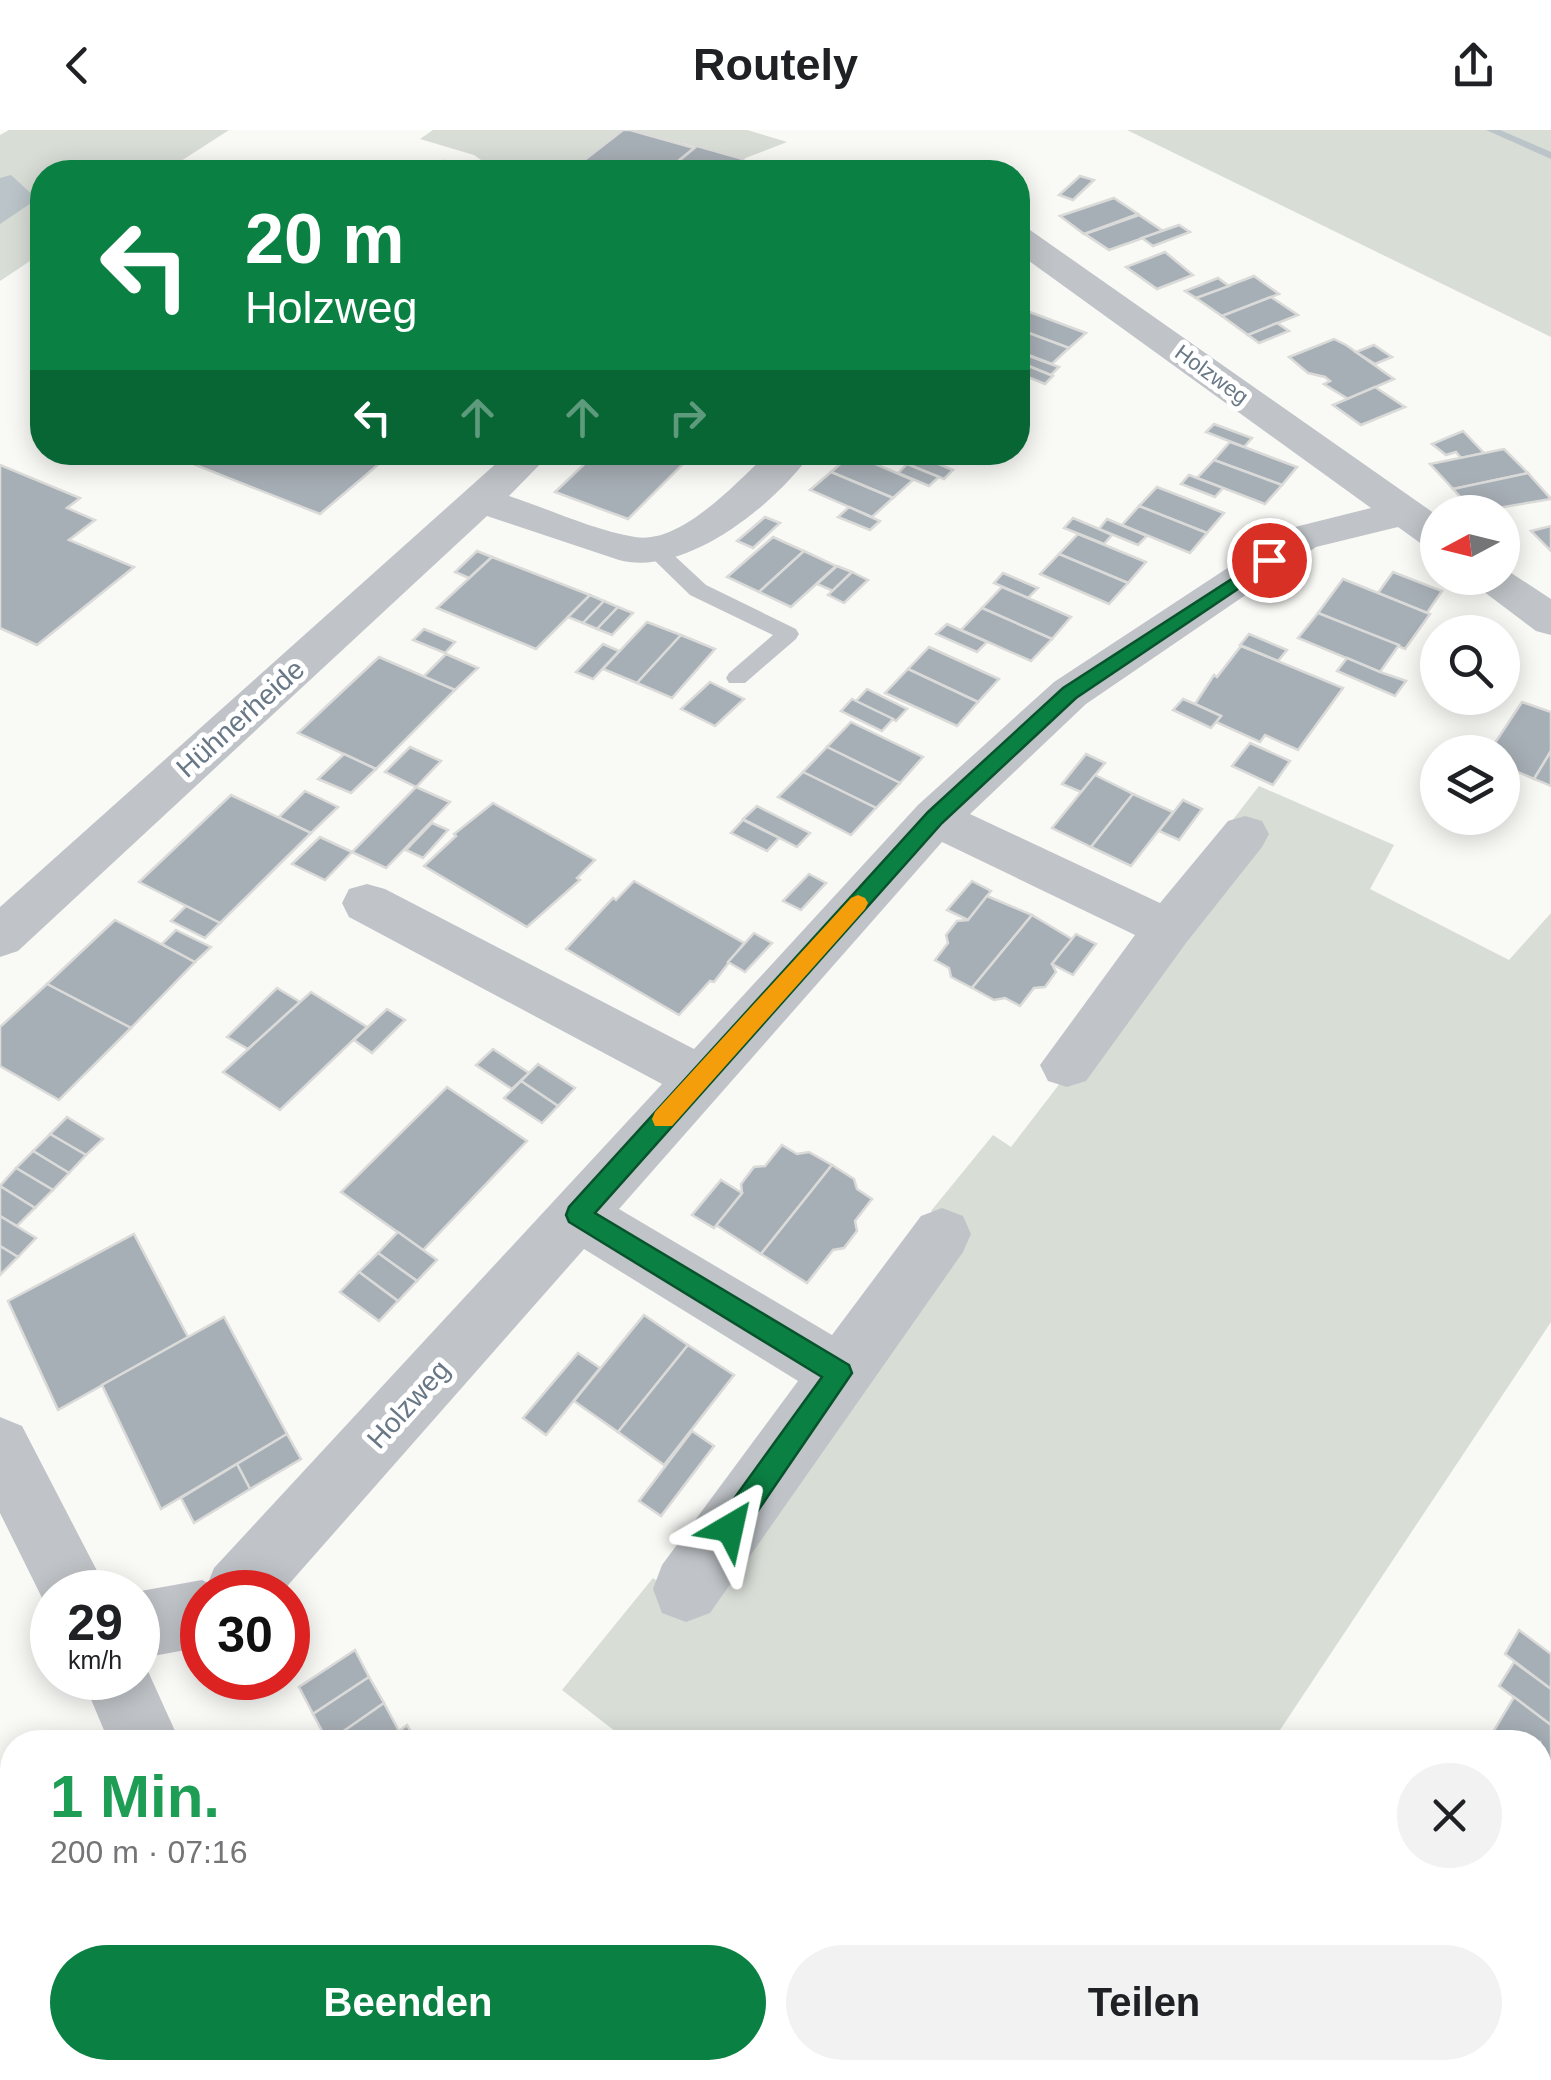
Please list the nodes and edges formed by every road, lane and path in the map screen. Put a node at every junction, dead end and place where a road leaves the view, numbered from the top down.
1 (1030, 246) edge
2 (519, 465) edge
3 (778, 465) edge
4 (480, 500) junction
5 (1420, 523) edge
6 (1420, 524) edge
7 (658, 552) junction
8 (1517, 595) edge
9 (1551, 621) edge
10 (738, 678) dead end
11 (935, 818) junction
12 (1245, 834) dead end
13 (366, 903) dead end
14 (1168, 929) junction
15 (0, 937) edge
16 (1067, 1065) dead end
17 (700, 1078) junction
18 (578, 1215) junction
19 (942, 1234) dead end
20 (840, 1373) junction
21 (0, 1446) edge
22 (65, 1570) edge
23 (258, 1570) edge
24 (686, 1589) dead end
25 (126, 1700) edge
26 (140, 1730) edge

1 - 5 street, Holzweg
2 - 4 street, Hühnerheide
3 - 7 street
4 - 7 street
4 - 15 street, Hühnerheide
6 - 11 street, Holzweg
7 - 10 lane
8 - 9 street
11 - 14 street
11 - 17 street, Holzweg
12 - 14 street
13 - 17 street
14 - 16 street
17 - 18 street, Holzweg
18 - 20 street
18 - 23 street, Holzweg
19 - 20 street
20 - 24 street
21 - 22 street
25 - 26 street

